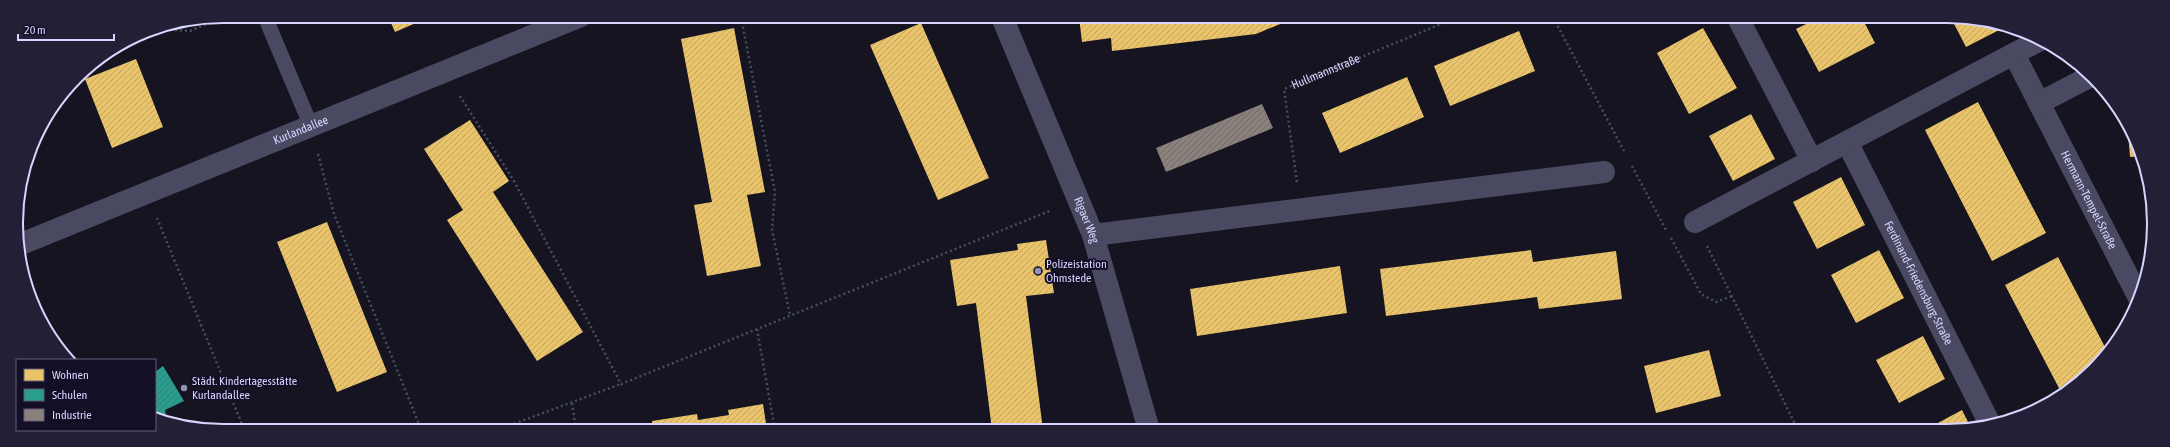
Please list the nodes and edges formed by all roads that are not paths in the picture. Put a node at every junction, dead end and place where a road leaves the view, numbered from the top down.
1 (564, 23) edge
2 (1005, 23) edge
3 (1741, 23) edge
4 (268, 24) dead end
5 (2034, 43) edge
6 (2014, 54) junction
7 (2085, 79) edge
8 (2039, 103) junction
9 (311, 126) junction
10 (1846, 142) junction
11 (1812, 160) junction
12 (1604, 172) dead end
13 (1695, 222) road end
14 (1093, 235) junction
15 (24, 243) edge
16 (2135, 290) edge
17 (1988, 420) edge
18 (1148, 424) edge

1 - 9 street, Kurlandallee
2 - 14 street, Rigaer Weg
3 - 11 street
4 - 9 lane
5 - 6 street
6 - 8 street, Hermann-Tempel-Straße
6 - 10 street
7 - 8 street
8 - 16 street, Hermann-Tempel-Straße
9 - 15 street, Kurlandallee
10 - 11 street
10 - 17 street, Ferdinand-Friedensburg-Straße
11 - 13 street
12 - 14 street
14 - 18 street, Rigaer Weg

